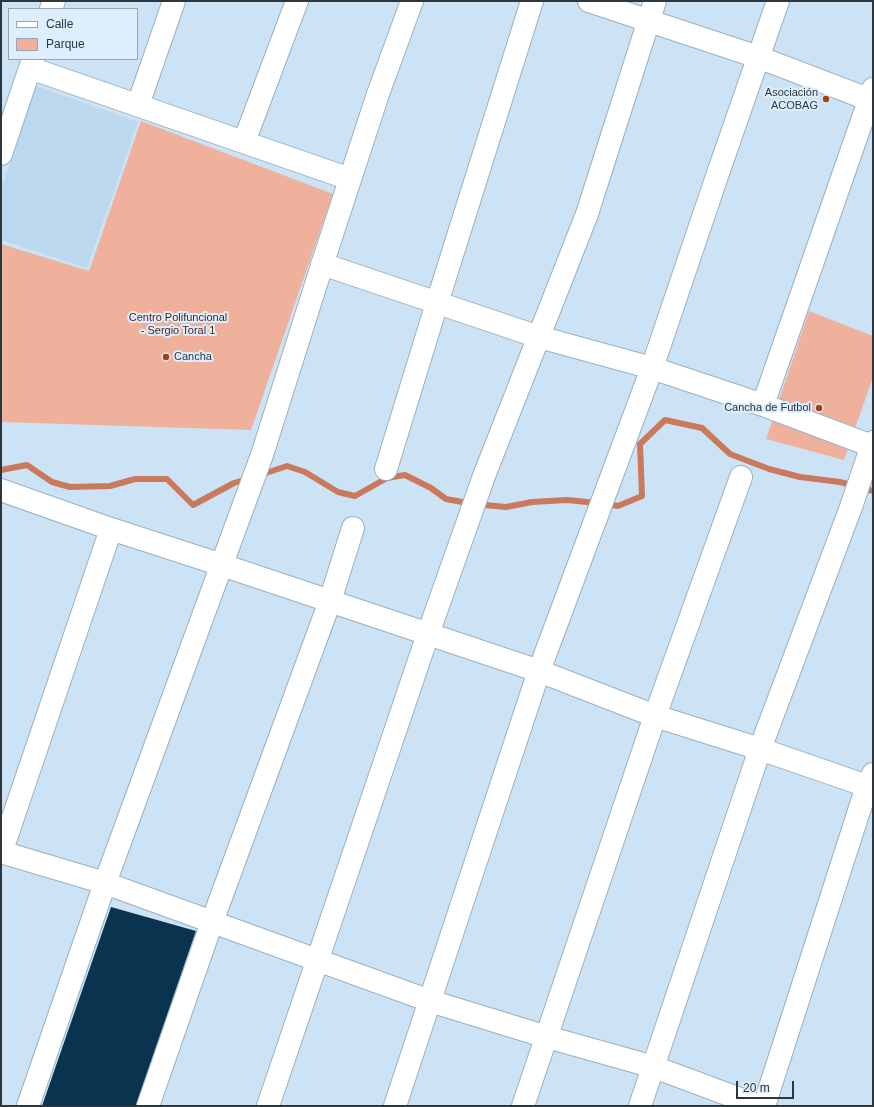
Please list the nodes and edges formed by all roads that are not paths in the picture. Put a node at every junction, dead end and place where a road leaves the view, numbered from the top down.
1 (174, 1) edge
2 (297, 1) edge
3 (412, 1) edge
4 (532, 1) edge
5 (589, 1) edge
6 (655, 1) edge
7 (778, 1) edge
8 (648, 21) junction
9 (758, 57) junction
10 (32, 63) edge
11 (872, 97) edge
12 (138, 105) junction
13 (244, 142) junction
14 (1, 154) edge
15 (350, 179) junction
16 (322, 264) junction
17 (436, 303) junction
18 (538, 337) junction
19 (652, 368) junction
20 (763, 405) junction
21 (872, 444) edge
22 (386, 469) dead end
23 (741, 477) dead end
24 (2, 492) edge
25 (353, 528) dead end
26 (111, 529) junction
27 (222, 565) junction
28 (330, 601) junction
29 (428, 634) junction
30 (539, 671) junction
31 (655, 716) junction
32 (760, 749) junction
33 (871, 783) edge
34 (1, 852) edge
35 (105, 883) junction
36 (212, 922) junction
37 (316, 959) junction
38 (430, 1001) junction
39 (547, 1036) junction
40 (654, 1066) junction
41 (28, 1106) edge
42 (148, 1106) edge
43 (268, 1106) edge
44 (395, 1106) edge
45 (523, 1106) edge
46 (640, 1106) edge
47 (759, 1106) edge
48 (764, 1106) edge

1 - 12 street
2 - 13 street
3 - 15 street
4 - 17 street
5 - 8 street
6 - 8 street
7 - 9 street
8 - 9 street
8 - 18 street
9 - 11 street
9 - 19 street
10 - 12 street
10 - 14 street
11 - 20 street
12 - 13 street
13 - 15 street
15 - 16 street
16 - 17 street
16 - 27 street
17 - 18 street
17 - 22 street
18 - 19 street
18 - 29 street
19 - 20 street
19 - 30 street
20 - 21 street
21 - 32 street
23 - 31 street
24 - 26 street
25 - 28 street
26 - 27 street
26 - 34 street
27 - 28 street
27 - 35 street
28 - 29 street
28 - 36 street
29 - 30 street
29 - 37 street
30 - 31 street
30 - 38 street
31 - 32 street
31 - 39 street
32 - 33 street
32 - 40 street
33 - 48 street
34 - 35 street
35 - 36 street
35 - 41 street
36 - 37 street
36 - 42 street
37 - 38 street
37 - 43 street
38 - 39 street
38 - 44 street
39 - 40 street
39 - 45 street
40 - 46 street
40 - 47 street

